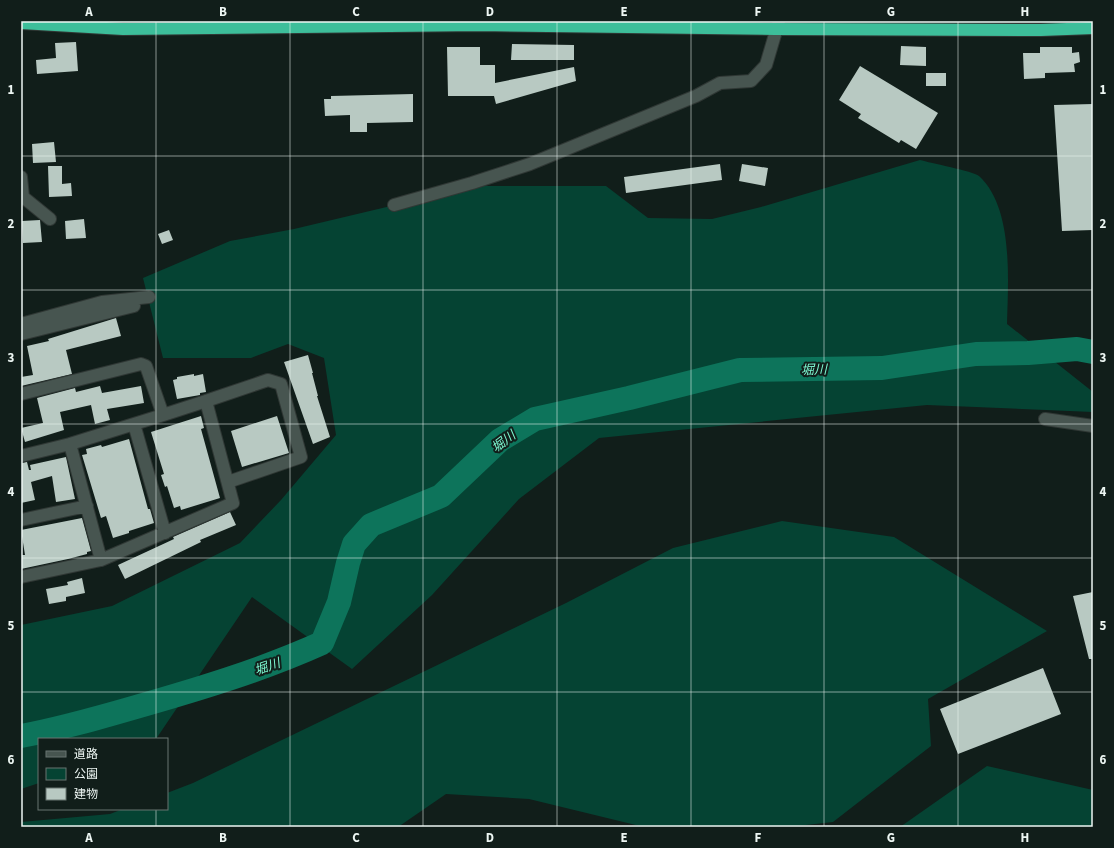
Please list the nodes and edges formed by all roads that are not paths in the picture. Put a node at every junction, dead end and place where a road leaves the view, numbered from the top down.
1 (21, 23) edge
2 (777, 25) edge
3 (1093, 28) edge
4 (21, 176) edge
5 (394, 205) dead end
6 (50, 219) dead end
7 (149, 297) dead end
8 (134, 306) dead end
9 (21, 324) edge
10 (21, 334) edge
11 (21, 394) edge
12 (206, 401) junction
13 (163, 415) junction
14 (1045, 419) dead end
15 (134, 424) junction
16 (1093, 426) edge
17 (70, 444) junction
18 (21, 456) edge
19 (228, 482) junction
20 (87, 506) junction
21 (21, 520) edge
22 (165, 533) junction
23 (102, 560) junction
24 (21, 577) edge

1 - 2 highway
2 - 3 highway
2 - 5 street
4 - 6 street
7 - 9 street
8 - 10 street
11 - 13 street
12 - 13 street
12 - 19 street
12 - 19 street
13 - 15 street
14 - 16 street
15 - 17 street
15 - 22 street
17 - 18 street
17 - 20 street
19 - 22 street
20 - 21 street
20 - 23 street
22 - 23 street
23 - 24 street

